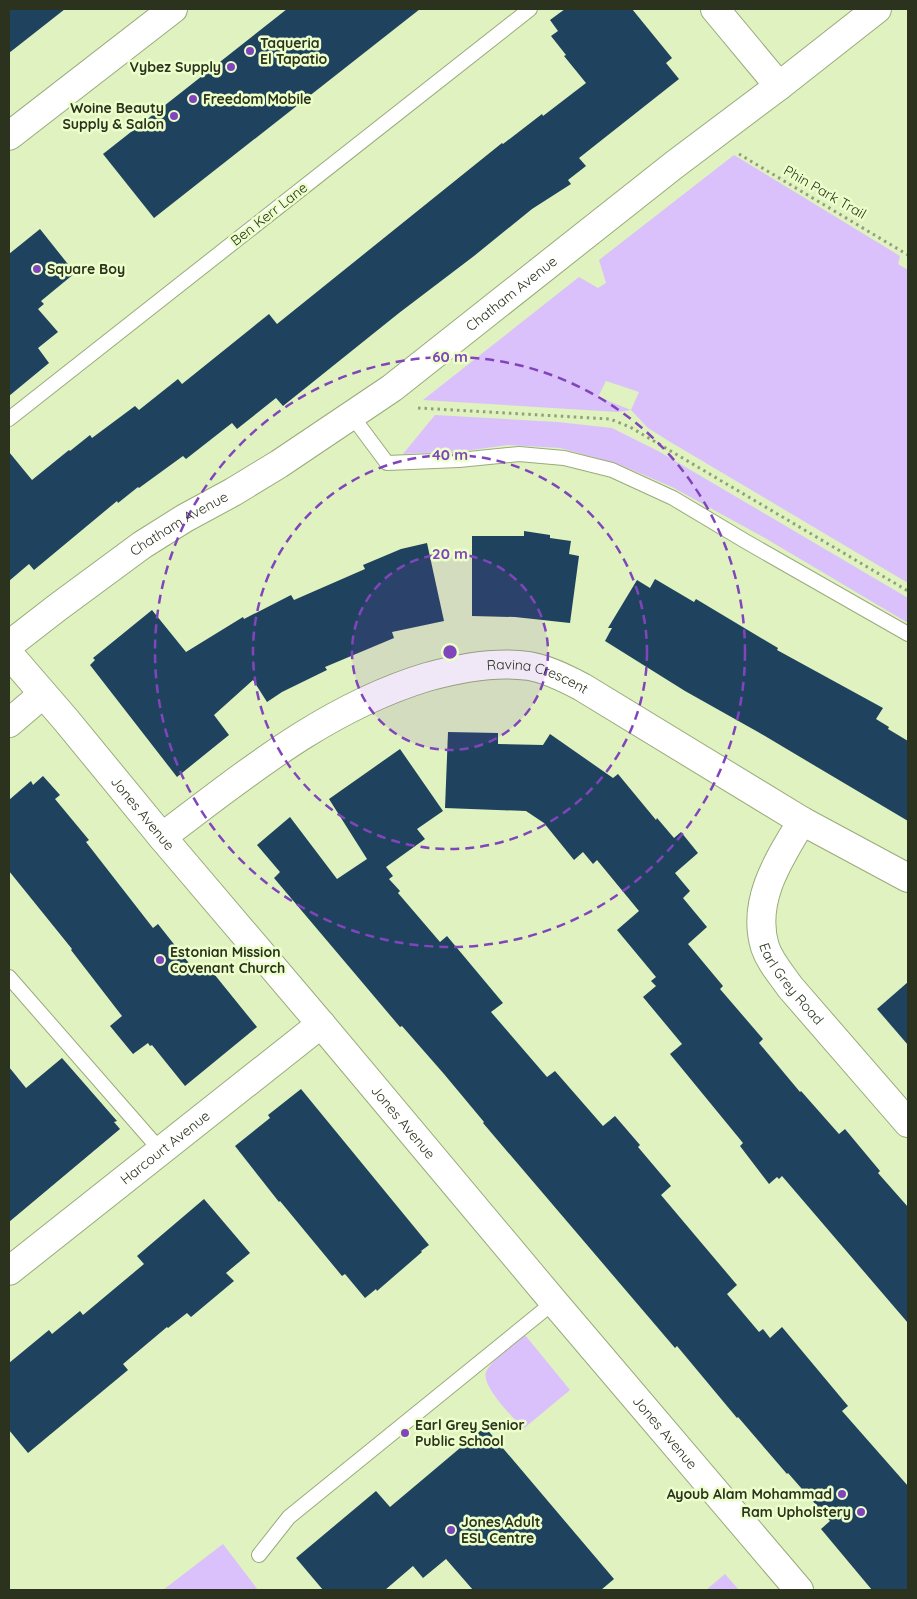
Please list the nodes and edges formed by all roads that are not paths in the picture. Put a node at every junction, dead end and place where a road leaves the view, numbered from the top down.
1 (174, 9) edge
2 (530, 9) edge
3 (715, 9) edge
4 (877, 9) edge
5 (779, 86) junction
6 (9, 136) edge
7 (352, 416) junction
8 (9, 419) edge
9 (908, 634) edge
10 (9, 645) edge
11 (9, 654) edge
12 (43, 694) junction
13 (9, 723) edge
14 (802, 820) junction
15 (162, 837) junction
16 (908, 878) edge
17 (9, 977) edge
18 (14, 992) edge
19 (321, 1024) junction
20 (908, 1123) edge
21 (161, 1151) junction
22 (9, 1272) edge
23 (554, 1302) junction
24 (259, 1554) dead end
25 (799, 1590) edge

1 - 6 street
2 - 8 lane, Ben Kerr Lane
3 - 5 street
4 - 5 street, Chatham Avenue
5 - 7 street, Chatham Avenue
7 - 9 lane
7 - 10 street, Chatham Avenue
11 - 12 street, Jones Avenue
12 - 13 street
12 - 15 street, Jones Avenue
14 - 15 street, Ravina Crescent
14 - 16 street, Ravina Crescent
14 - 20 street, Earl Grey Road
15 - 19 street, Jones Avenue
17 - 18 lane
18 - 21 lane
19 - 21 street, Harcourt Avenue
19 - 23 street, Jones Avenue
21 - 22 street, Harcourt Avenue
23 - 24 lane
23 - 25 street, Jones Avenue

